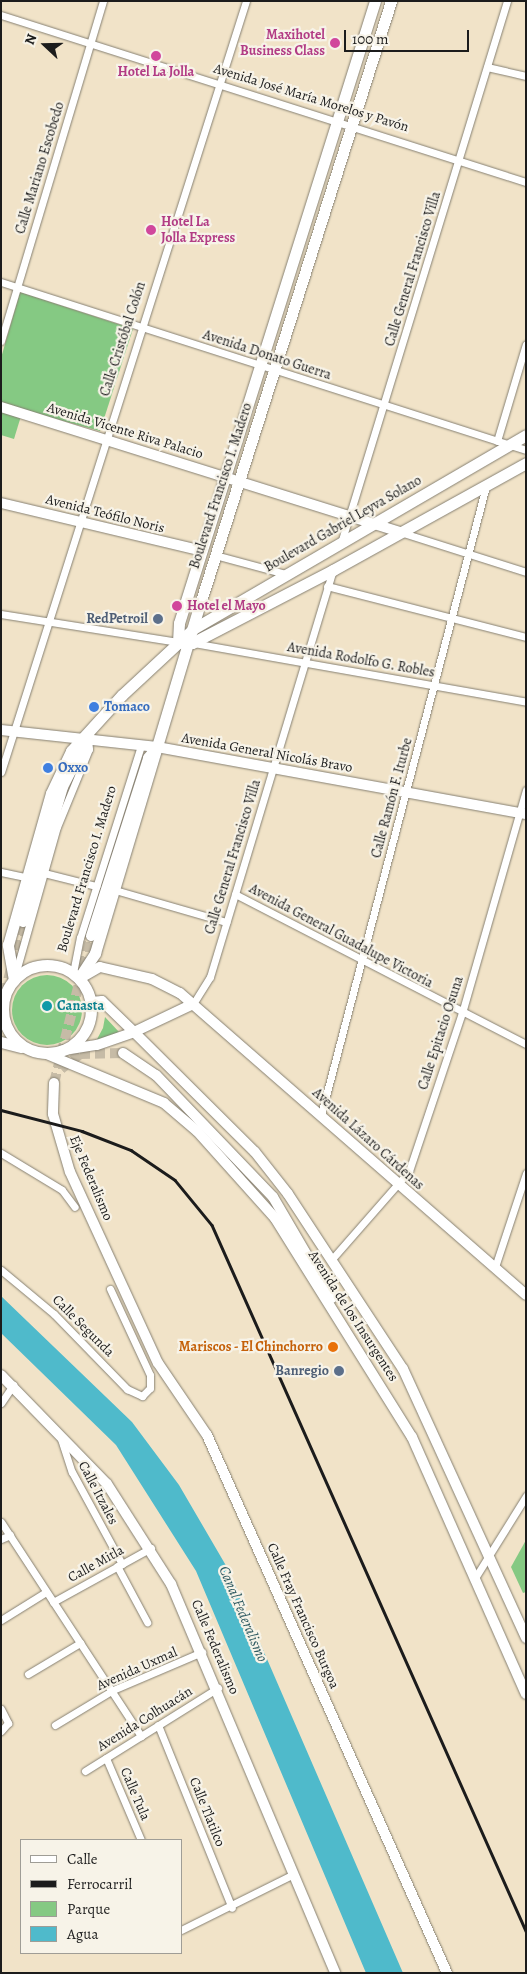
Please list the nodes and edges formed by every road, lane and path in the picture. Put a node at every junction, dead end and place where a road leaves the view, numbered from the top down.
1 (103, 1) edge
2 (246, 1) edge
3 (375, 1) edge
4 (391, 1) edge
5 (507, 1) edge
6 (1, 15) edge
7 (90, 42) junction
8 (487, 67) junction
9 (526, 76) edge
10 (219, 83) junction
11 (338, 120) junction
12 (352, 124) junction
13 (460, 158) junction
14 (526, 182) edge
15 (1, 282) edge
16 (17, 288) junction
17 (139, 327) junction
18 (1, 341) edge
19 (526, 344) edge
20 (260, 366) junction
21 (274, 370) junction
22 (384, 405) junction
23 (1, 407) edge
24 (526, 435) edge
25 (104, 439) junction
26 (497, 441) junction
27 (509, 444) junction
28 (526, 450) edge
29 (526, 463) edge
30 (225, 477) junction
31 (238, 481) junction
32 (486, 486) junction
33 (1, 503) edge
34 (349, 516) junction
35 (80, 522) junction
36 (372, 524) junction
37 (400, 532) junction
38 (341, 543) junction
39 (202, 551) junction
40 (469, 554) junction
41 (215, 555) junction
42 (333, 570) junction
43 (526, 572) edge
44 (286, 574) junction
45 (327, 586) junction
46 (1, 614) edge
47 (452, 619) junction
48 (48, 621) junction
49 (192, 629) junction
50 (526, 637) edge
51 (186, 643) junction
52 (305, 662) junction
53 (434, 686) junction
54 (526, 702) edge
55 (1, 730) edge
56 (14, 732) junction
57 (88, 738) junction
58 (141, 746) junction
59 (157, 747) junction
60 (273, 768) junction
61 (1, 772) edge
62 (526, 790) edge
63 (406, 791) junction
64 (523, 813) edge
65 (1, 872) edge
66 (44, 872) junction
67 (25, 877) junction
68 (96, 886) junction
69 (116, 890) junction
70 (235, 894) junction
71 (23, 922) tunnel mouth
72 (226, 922) junction
73 (91, 936) tunnel mouth
74 (5, 950) edge
75 (362, 961) junction
76 (77, 976) junction
77 (8, 982) edge
78 (91, 1002) junction
79 (193, 1004) junction
80 (462, 1013) junction
81 (134, 1032) junction
82 (1, 1042) edge
83 (526, 1044) edge
84 (27, 1049) junction
85 (64, 1050) junction
86 (44, 1053) junction
87 (123, 1053) tunnel mouth
88 (54, 1083) tunnel mouth
89 (321, 1115) junction
90 (1, 1153) edge
91 (526, 1173) edge
92 (398, 1185) junction
93 (75, 1207) dead end
94 (332, 1259) junction
95 (495, 1268) junction
96 (1, 1270) edge
97 (120, 1279) joint
98 (110, 1289) dead end
99 (526, 1295) edge
100 (349, 1334) junction
101 (1, 1375) edge
102 (13, 1386) junction
103 (1, 1403) edge
104 (60, 1431) junction
105 (526, 1496) edge
106 (1, 1522) edge
107 (10, 1535) junction
108 (1, 1539) edge
109 (151, 1548) junction
110 (490, 1558) junction
111 (119, 1565) junction
112 (475, 1578) junction
113 (46, 1592) junction
114 (53, 1602) junction
115 (1, 1620) edge
116 (147, 1622) dead end
117 (526, 1638) edge
118 (80, 1643) junction
119 (203, 1651) junction
120 (28, 1674) dead end
121 (218, 1688) junction
122 (113, 1690) junction
123 (526, 1694) edge
124 (1, 1709) edge
125 (158, 1725) junction
126 (55, 1726) dead end
127 (4, 1729) edge
128 (141, 1736) junction
129 (106, 1758) junction
130 (85, 1771) dead end
131 (142, 1839) edge
132 (294, 1874) junction
133 (232, 1908) junction
134 (182, 1931) edge
135 (335, 1973) edge
136 (447, 1973) edge

1 - 7 street, Calle Mariano Escobedo
2 - 10 street, Calle Cristóbal Colón
3 - 11 main road, Boulevard Francisco I. Madero
4 - 12 main road, Boulevard Francisco I. Madero
5 - 8 street, Calle General Francisco Villa
6 - 7 street, Avenida José María Morelos y Pavón
7 - 10 street, Avenida José María Morelos y Pavón
7 - 16 street, Calle Mariano Escobedo
8 - 9 street
8 - 13 street, Calle General Francisco Villa
10 - 11 street, Avenida José María Morelos y Pavón
10 - 17 street, Calle Cristóbal Colón
11 - 12 street, Avenida José María Morelos y Pavón
11 - 20 main road, Boulevard Francisco I. Madero
12 - 13 street, Avenida José María Morelos y Pavón
12 - 21 main road, Boulevard Francisco I. Madero
13 - 14 street, Avenida José María Morelos y Pavón
13 - 22 street, Calle General Francisco Villa
15 - 16 street, Avenida Donato Guerra
16 - 17 street, Avenida Donato Guerra
16 - 18 street, Calle Mariano Escobedo
17 - 20 street, Avenida Donato Guerra
17 - 25 street, Calle Cristóbal Colón
19 - 26 street
20 - 21 street, Avenida Donato Guerra
20 - 30 main road, Boulevard Francisco I. Madero
21 - 22 street, Avenida Donato Guerra
21 - 31 main road, Boulevard Francisco I. Madero
22 - 26 street, Avenida Donato Guerra
22 - 34 street, Calle General Francisco Villa
23 - 25 main road, Avenida Vicente Riva Palacio
24 - 27 main road, Boulevard Gabriel Leyva Solano
25 - 30 main road, Avenida Vicente Riva Palacio
25 - 35 street, Calle Cristóbal Colón
26 - 27 street, Avenida Donato Guerra
27 - 28 street, Avenida Donato Guerra
27 - 36 main road, Boulevard Gabriel Leyva Solano
29 - 32 main road, Boulevard Gabriel Leyva Solano
30 - 31 main road, Avenida Vicente Riva Palacio
30 - 39 main road, Boulevard Francisco I. Madero
31 - 34 main road, Avenida Vicente Riva Palacio
31 - 41 main road, Boulevard Francisco I. Madero
32 - 37 main road, Boulevard Gabriel Leyva Solano
32 - 40 street, Calle Ramón F. Iturbe
33 - 35 main road, Avenida Teófilo Noris
34 - 36 main road, Avenida Vicente Riva Palacio
34 - 38 street, Calle General Francisco Villa
35 - 39 main road, Avenida Teófilo Noris
35 - 48 street, Calle Cristóbal Colón
36 - 37 main road, Avenida Vicente Riva Palacio
36 - 38 main road, Boulevard Gabriel Leyva Solano
37 - 40 street, Avenida Vicente Riva Palacio
37 - 42 main road, Boulevard Gabriel Leyva Solano
38 - 44 main road, Boulevard Gabriel Leyva Solano
39 - 51 main road, Boulevard Francisco I. Madero
40 - 43 street, Avenida Vicente Riva Palacio
40 - 47 street, Calle Ramón F. Iturbe
41 - 44 street
41 - 49 main road, Boulevard Francisco I. Madero
42 - 45 street, Calle General Francisco Villa
42 - 51 main road, Boulevard Gabriel Leyva Solano
44 - 49 main road, Boulevard Gabriel Leyva Solano
45 - 47 street
45 - 52 street, Calle General Francisco Villa
46 - 48 street, Avenida Rodolfo G. Robles
47 - 50 street
47 - 53 street, Calle Ramón F. Iturbe
48 - 51 street, Avenida Rodolfo G. Robles
48 - 56 street, Calle Cristóbal Colón
49 - 51 main road, Boulevard Gabriel Leyva Solano
51 - 52 street, Avenida Rodolfo G. Robles
51 - 57 main road, Boulevard Gabriel Leyva Solano
51 - 59 main road, Boulevard Francisco I. Madero
52 - 53 street, Avenida Rodolfo G. Robles
52 - 60 street, Calle General Francisco Villa
53 - 54 street, Avenida Rodolfo G. Robles
53 - 63 street, Calle Ramón F. Iturbe
55 - 56 main road, Avenida General Nicolás Bravo
56 - 57 main road, Avenida General Nicolás Bravo
56 - 61 street, Calle Cristóbal Colón
57 - 58 main road, Avenida General Nicolás Bravo
57 - 66 street, Boulevard Gabriel Leyva Solano
57 - 67 main road, Boulevard Gabriel Leyva Solano
57 - 71 main road
58 - 59 main road, Avenida General Nicolás Bravo
58 - 68 street, Boulevard Francisco I. Madero
59 - 60 main road, Avenida General Nicolás Bravo
59 - 69 main road, Boulevard Francisco I. Madero
59 - 73 main road
60 - 63 main road, Avenida General Nicolás Bravo
60 - 70 street, Calle General Francisco Villa
62 - 64 street, Calle Epitacio Osuna
63 - 64 main road, Avenida General Nicolás Bravo
63 - 75 street, Calle Ramón F. Iturbe
64 - 80 street, Calle Epitacio Osuna
65 - 67 street
66 - 68 street
66 - 77 street, Boulevard Gabriel Leyva Solano
67 - 74 main road, Boulevard Gabriel Leyva Solano
68 - 76 street, Boulevard Francisco I. Madero
69 - 72 street
69 - 76 main road, Boulevard Francisco I. Madero
70 - 72 street, Calle General Francisco Villa
70 - 75 street, Avenida General Guadalupe Victoria
72 - 79 street, Calle General Francisco Villa
74 - 77 main road, Boulevard Gabriel Leyva Solano
75 - 80 street, Avenida General Guadalupe Victoria
75 - 89 street, Calle Ramón F. Iturbe
76 - 77 main road
76 - 78 main road
76 - 79 main road, Avenida Lázaro Cárdenas
77 - 84 main road
78 - 81 main road, Avenida de los Insurgentes
78 - 85 main road
79 - 81 main road
79 - 89 main road, Avenida Lázaro Cárdenas
80 - 83 street, Avenida General Guadalupe Victoria
80 - 92 street, Calle Epitacio Osuna
81 - 85 main road
81 - 94 main road, Avenida de los Insurgentes
82 - 84 main road
84 - 86 main road
85 - 86 main road
86 - 100 main road, Avenida de los Insurgentes
87 - 100 main road
88 - 97 main road, Eje Federalismo
89 - 92 main road, Avenida Lázaro Cárdenas
90 - 93 street
91 - 95 street
92 - 94 street, Calle Epitacio Osuna
92 - 95 main road, Avenida Lázaro Cárdenas
94 - 110 main road, Avenida de los Insurgentes
95 - 99 main road, Avenida Lázaro Cárdenas
96 - 98 street, Calle Segunda
97 - 136 main road, Calle Fray Francisco Burgoa
100 - 112 main road, Avenida de los Insurgentes
101 - 102 main road, Calle Federalismo
102 - 103 street
102 - 104 main road, Calle Federalismo
104 - 109 main road, Calle Federalismo
104 - 111 street, Calle Itzales
105 - 110 street
106 - 107 street
107 - 108 street
107 - 113 street
109 - 111 street, Calle Mitla
109 - 119 main road, Calle Federalismo
110 - 112 street
110 - 117 main road, Avenida de los Insurgentes
111 - 114 street, Calle Mitla
111 - 116 street, Calle Itzales
112 - 123 main road, Avenida de los Insurgentes
113 - 114 street
113 - 115 street
114 - 118 street
118 - 120 street
118 - 122 street
119 - 121 main road, Calle Federalismo
119 - 122 street, Avenida Uxmal
121 - 125 street, Avenida Colhuacán
121 - 132 main road, Calle Federalismo
122 - 126 street, Avenida Uxmal
122 - 128 street
124 - 127 street
125 - 128 street, Avenida Colhuacán
125 - 133 street, Calle Tlatilco
128 - 129 street, Avenida Colhuacán
129 - 130 street, Avenida Colhuacán
129 - 131 street, Calle Tula
132 - 133 street
132 - 135 main road, Calle Federalismo
133 - 134 street

